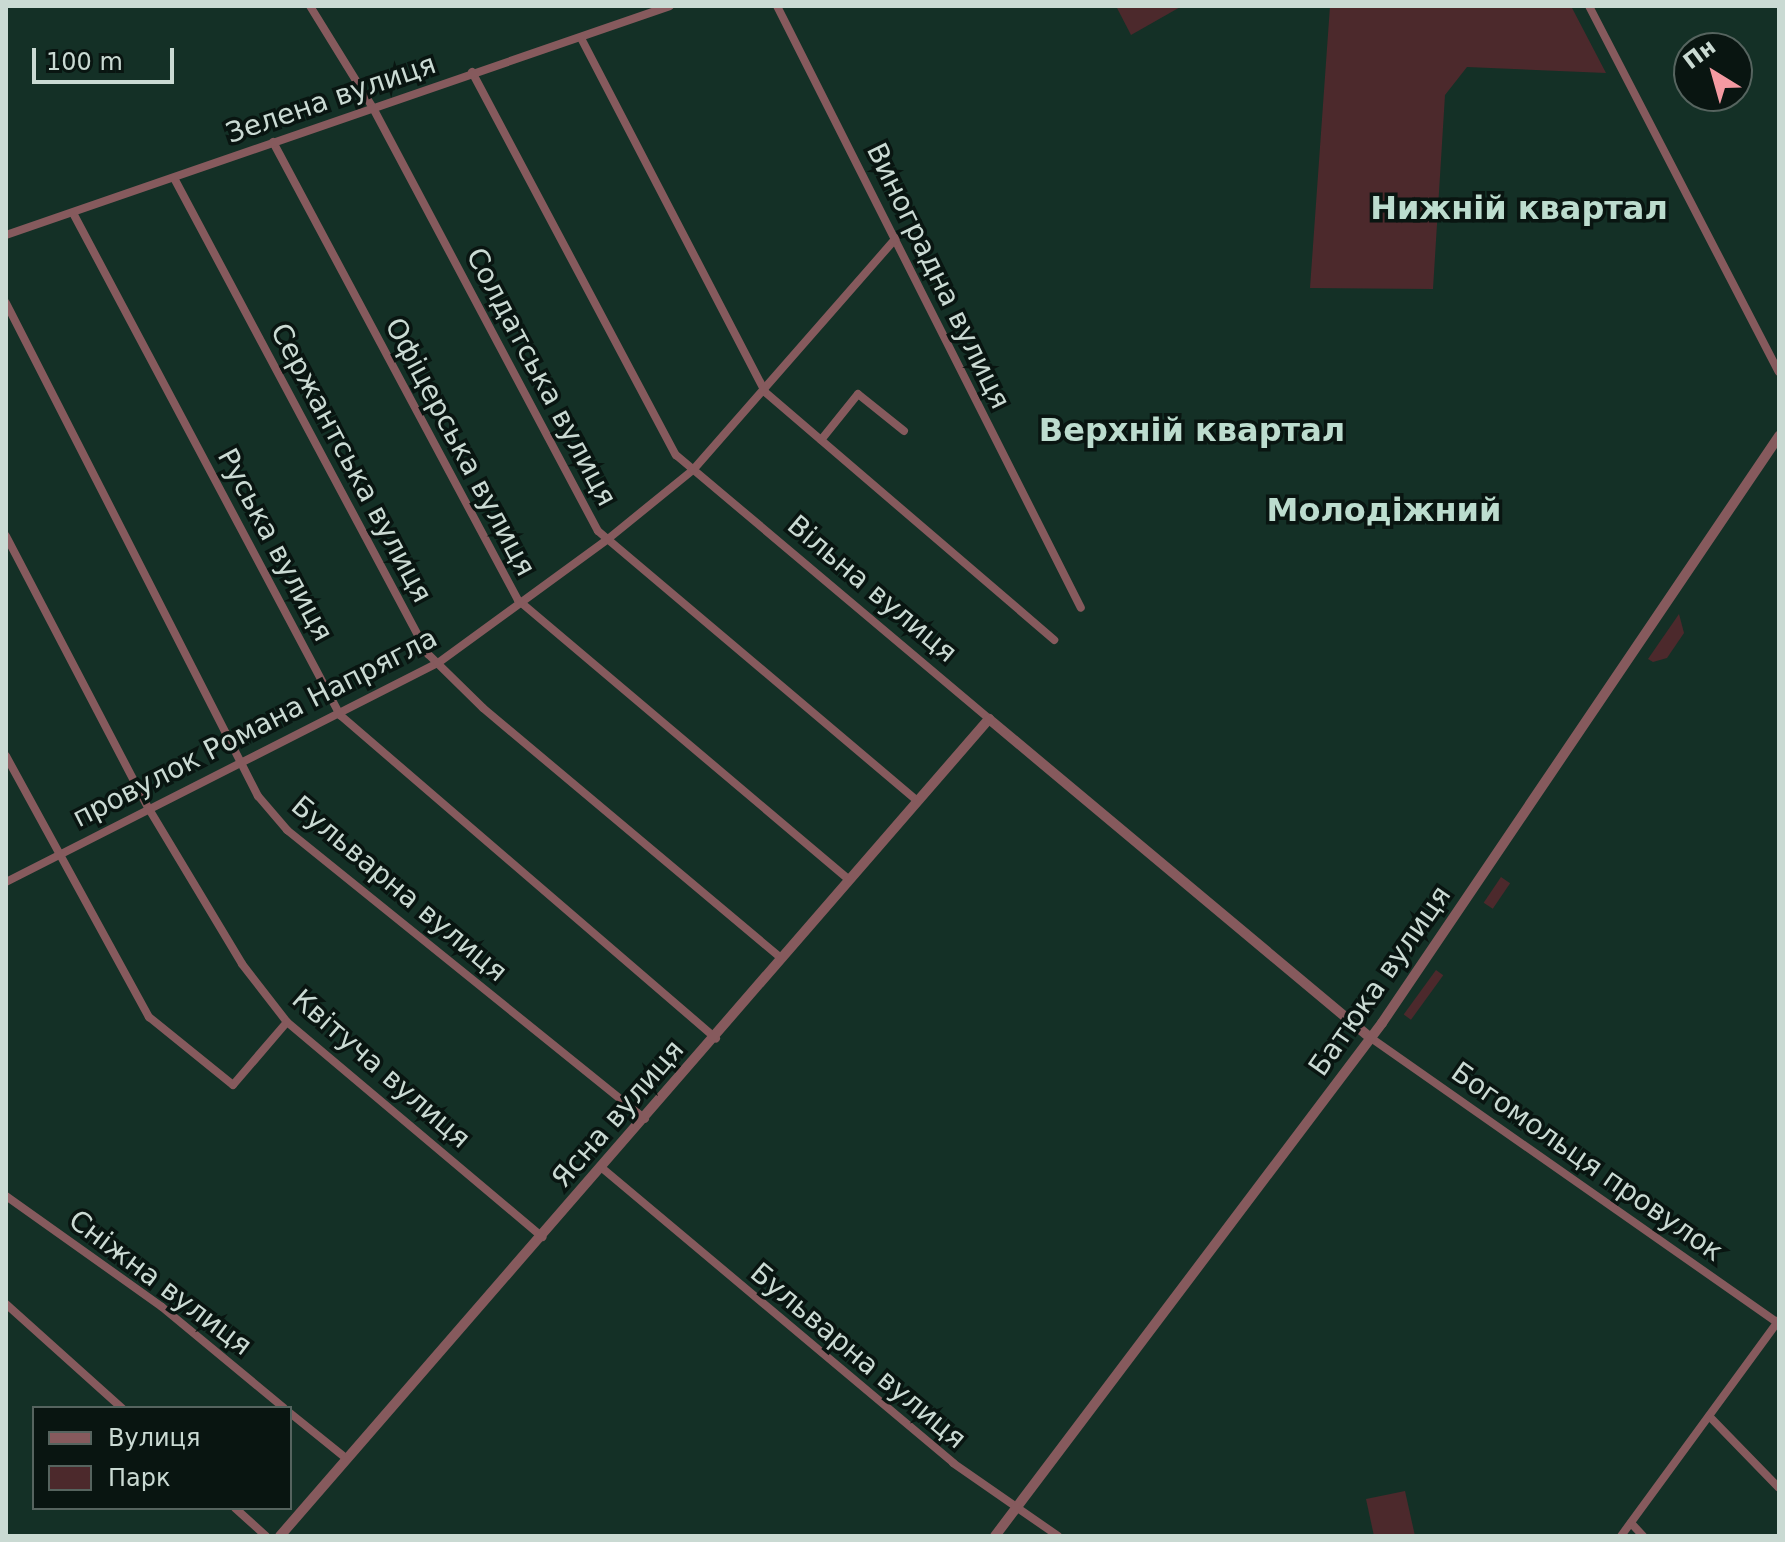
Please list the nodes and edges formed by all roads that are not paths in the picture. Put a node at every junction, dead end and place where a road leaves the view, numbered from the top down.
1 (310, 6) edge
2 (670, 6) edge
3 (777, 6) edge
4 (1589, 6) edge
5 (582, 40) junction
6 (472, 72) junction
7 (373, 108) junction
8 (273, 142) junction
9 (174, 178) junction
10 (73, 213) junction
11 (6, 235) edge
12 (896, 238) junction
13 (6, 303) edge
14 (1779, 372) edge
15 (765, 392) junction
16 (904, 431) dead end
17 (1779, 436) edge
18 (821, 440) junction
19 (693, 470) junction
20 (6, 536) edge
21 (608, 539) junction
22 (518, 600) junction
23 (1081, 608) dead end
24 (1054, 640) dead end
25 (438, 663) junction
26 (340, 715) junction
27 (989, 719) junction
28 (6, 756) edge
29 (237, 763) junction
30 (918, 801) junction
31 (149, 809) junction
32 (60, 854) junction
33 (849, 880) junction
34 (6, 882) edge
35 (781, 958) junction
36 (287, 1022) junction
37 (716, 1038) junction
38 (1371, 1038) junction
39 (645, 1120) junction
40 (602, 1168) junction
41 (6, 1196) edge
42 (543, 1238) junction
43 (6, 1304) edge
44 (1778, 1322) edge
45 (120, 1406) edge
46 (282, 1406) edge
47 (292, 1415) edge
48 (1709, 1416) junction
49 (347, 1459) junction
50 (1779, 1488) edge
51 (237, 1510) edge
52 (1017, 1510) junction
53 (1631, 1523) junction
54 (266, 1536) edge
55 (280, 1536) edge
56 (995, 1536) edge
57 (1058, 1536) edge
58 (1621, 1536) edge
59 (1643, 1536) edge

1 - 7 street, Солдатська вулиця
2 - 5 street, Зелена вулиця
3 - 12 street, Виноградна вулиця
4 - 14 street
5 - 6 street, Зелена вулиця
5 - 15 street
6 - 7 street, Зелена вулиця
6 - 19 street, Вільна вулиця
7 - 8 street, Зелена вулиця
7 - 21 street, Солдатська вулиця
8 - 9 street, Зелена вулиця
8 - 22 street, Офіцерська вулиця
9 - 10 street, Зелена вулиця
9 - 25 street, Сержантська вулиця
10 - 11 street, Зелена вулиця
10 - 26 street, Руська вулиця
12 - 15 street, провулок Романа Напрягла
12 - 23 street, Виноградна вулиця
13 - 29 street, Бульварна вулиця
15 - 18 street
15 - 19 street, провулок Романа Напрягла
16 - 18 street
17 - 38 street, Батюка вулиця
18 - 24 street
19 - 21 street, провулок Романа Напрягла
19 - 27 street, Вільна вулиця
20 - 31 street, Квітуча вулиця
21 - 22 street, провулок Романа Напрягла
21 - 30 street, Солдатська вулиця
22 - 25 street, провулок Романа Напрягла
22 - 33 street, Офіцерська вулиця
25 - 26 street, провулок Романа Напрягла
25 - 35 street, Сержантська вулиця
26 - 29 street, провулок Романа Напрягла
26 - 37 street, Руська вулиця
27 - 30 street, Ясна вулиця
27 - 38 street, Вільна вулиця
28 - 32 street
29 - 31 street, провулок Романа Напрягла
29 - 39 street, Бульварна вулиця
30 - 33 street, Ясна вулиця
31 - 32 street, провулок Романа Напрягла
31 - 36 street, Квітуча вулиця
32 - 34 street, провулок Романа Напрягла
32 - 36 street
33 - 35 street, Ясна вулиця
35 - 37 street, Ясна вулиця
36 - 42 street, Квітуча вулиця
37 - 39 street, Ясна вулиця
38 - 44 street, Богомольця провулок
38 - 52 street, Батюка вулиця
39 - 40 street, Ясна вулиця
40 - 42 street, Ясна вулиця
40 - 52 street, Бульварна вулиця
41 - 46 street, Сніжна вулиця
42 - 49 street, Ясна вулиця
43 - 45 street
44 - 48 street
47 - 49 street
48 - 50 street
48 - 53 street
49 - 55 street, Ясна вулиця
51 - 54 street
52 - 56 street, Батюка вулиця
52 - 57 street, Бульварна вулиця
53 - 58 street
53 - 59 street

